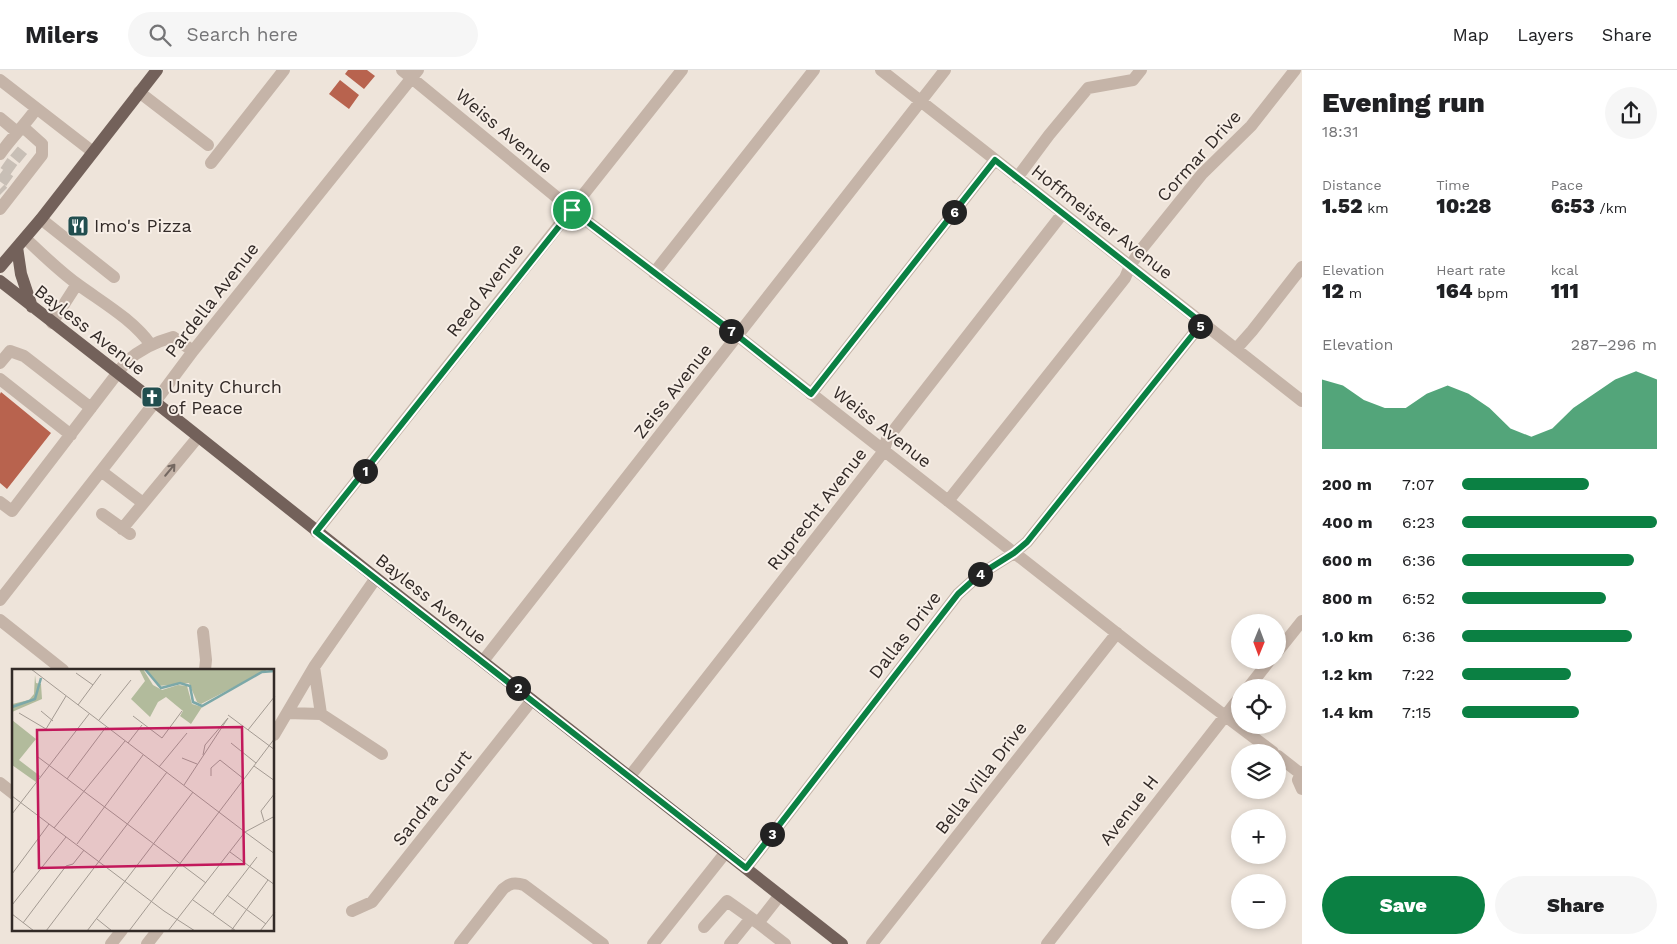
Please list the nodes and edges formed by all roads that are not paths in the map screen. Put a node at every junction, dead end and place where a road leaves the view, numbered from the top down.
1 (157, 70) edge
2 (284, 70) edge
3 (682, 70) edge
4 (814, 70) edge
5 (881, 70) edge
6 (945, 70) edge
7 (1140, 70) edge
8 (1295, 70) edge
9 (410, 72) edge
10 (0, 80) edge
11 (139, 92) junction
12 (920, 102) junction
13 (36, 109) junction
14 (0, 118) edge
15 (20, 130) junction
16 (208, 144) dead end
17 (93, 152) junction
18 (5, 154) edge
19 (995, 160) junction
20 (211, 163) dead end
21 (1017, 178) junction
22 (0, 208) edge
23 (572, 210) junction
24 (1063, 214) junction
25 (41, 219) junction
26 (21, 243) junction
27 (1130, 266) junction
28 (0, 267) edge
29 (1302, 267) edge
30 (654, 273) junction
31 (114, 277) dead end
32 (0, 281) edge
33 (77, 284) junction
34 (32, 307) junction
35 (52, 323) junction
36 (1202, 323) junction
37 (738, 336) junction
38 (151, 345) junction
39 (1236, 349) junction
40 (193, 351) junction
41 (0, 363) edge
42 (118, 374) junction
43 (0, 379) edge
44 (811, 394) junction
45 (1302, 401) edge
46 (155, 402) junction
47 (91, 408) junction
48 (71, 435) junction
49 (198, 437) junction
50 (884, 451) junction
51 (101, 471) junction
52 (948, 501) junction
53 (0, 502) edge
54 (142, 503) junction
55 (102, 514) dead end
56 (316, 532) junction
57 (1014, 553) junction
58 (376, 578) junction
59 (0, 600) edge
60 (0, 620) edge
61 (1302, 621) edge
62 (204, 632) dead end
63 (1117, 633) junction
64 (1286, 641) edge
65 (483, 661) junction
66 (314, 667) junction
67 (62, 669) edge
68 (205, 669) edge
69 (1263, 669) edge
70 (1255, 679) edge
71 (532, 700) junction
72 (1231, 708) edge
73 (288, 713) junction
74 (321, 714) junction
75 (1225, 716) junction
76 (275, 733) edge
77 (1262, 744) edge
78 (382, 754) dead end
79 (1286, 762) edge
80 (1301, 773) edge
81 (630, 776) junction
82 (0, 784) edge
83 (1302, 789) edge
84 (12, 793) edge
85 (726, 852) junction
86 (746, 868) junction
87 (780, 895) junction
88 (352, 911) dead end
89 (754, 921) junction
90 (704, 927) dead end
91 (120, 932) edge
92 (156, 932) edge
93 (835, 942) edge
94 (111, 944) edge
95 (147, 944) edge
96 (460, 944) edge
97 (603, 944) edge
98 (653, 944) edge
99 (730, 944) edge
100 (785, 944) edge
101 (872, 944) edge
102 (1047, 944) edge

1 - 11 main road
2 - 20 street
3 - 23 street, Reed Avenue
4 - 30 street
5 - 12 street, Hoffmeister Avenue
6 - 12 street, Zeiss Avenue
7 - 21 street
8 - 27 street, Cormar Drive
9 - 23 street, Weiss Avenue
9 - 40 street, Pardella Avenue
10 - 13 street
11 - 16 street
11 - 17 main road
12 - 19 street, Hoffmeister Avenue
12 - 37 street, Zeiss Avenue
13 - 15 street
13 - 17 street
14 - 15 street
15 - 18 street
15 - 22 street
17 - 25 main road
19 - 21 street, Hoffmeister Avenue
19 - 44 street
21 - 24 street, Hoffmeister Avenue
23 - 30 street, Weiss Avenue
23 - 56 street, Reed Avenue
24 - 27 street, Hoffmeister Avenue
24 - 50 street, Ruprecht Avenue
25 - 26 main road
25 - 31 street
26 - 28 main road
26 - 33 street
26 - 34 main road
27 - 36 street, Hoffmeister Avenue
27 - 52 street, Cormar Drive
29 - 39 street
30 - 37 street, Weiss Avenue
32 - 34 main road, Bayless Avenue
33 - 35 street
33 - 38 street
34 - 35 main road, Bayless Avenue
35 - 42 main road, Bayless Avenue
36 - 39 street, Hoffmeister Avenue
36 - 57 street, Dallas Drive
37 - 44 street, Weiss Avenue
37 - 65 street, Zeiss Avenue
38 - 40 street
38 - 42 street
39 - 45 street, Hoffmeister Avenue
40 - 46 street, Pardella Avenue
41 - 47 street
42 - 46 main road, Bayless Avenue
42 - 47 street
43 - 48 street
44 - 50 street, Weiss Avenue
46 - 49 main road, Bayless Avenue
46 - 51 street, Pardella Avenue
47 - 48 street
48 - 53 street
54 -> 49 street
49 - 56 main road, Bayless Avenue
50 - 52 street, Weiss Avenue
50 - 81 street, Ruprecht Avenue
51 - 54 street
51 - 59 street, Pardella Avenue
52 - 57 street, Weiss Avenue
54 - 55 street
56 - 58 main road, Bayless Avenue
57 - 63 street, Weiss Avenue
57 - 86 street, Dallas Drive
58 - 65 main road, Bayless Avenue
58 - 66 street
60 - 67 street
61 - 64 street
62 - 68 street
63 - 75 street, Weiss Avenue
63 - 101 street, Bella Villa Drive
65 - 71 main road, Bayless Avenue
66 - 73 street
66 - 74 street
69 - 70 street
71 - 81 main road, Bayless Avenue
71 - 88 street, Sandra Court
72 - 75 street, Avenue H
73 - 74 street
73 - 76 street
74 - 78 street
75 - 77 street, Weiss Avenue
75 - 102 street, Avenue H
79 - 80 street
80 - 83 street
81 - 85 main road, Bayless Avenue
82 - 84 street
85 - 86 main road, Bayless Avenue
85 - 98 street
86 - 87 main road, Bayless Avenue
87 - 89 street
87 - 93 main road, Bayless Avenue
89 - 90 street
89 - 99 street
89 - 100 street
91 - 94 street
92 - 95 street
96 - 97 street

